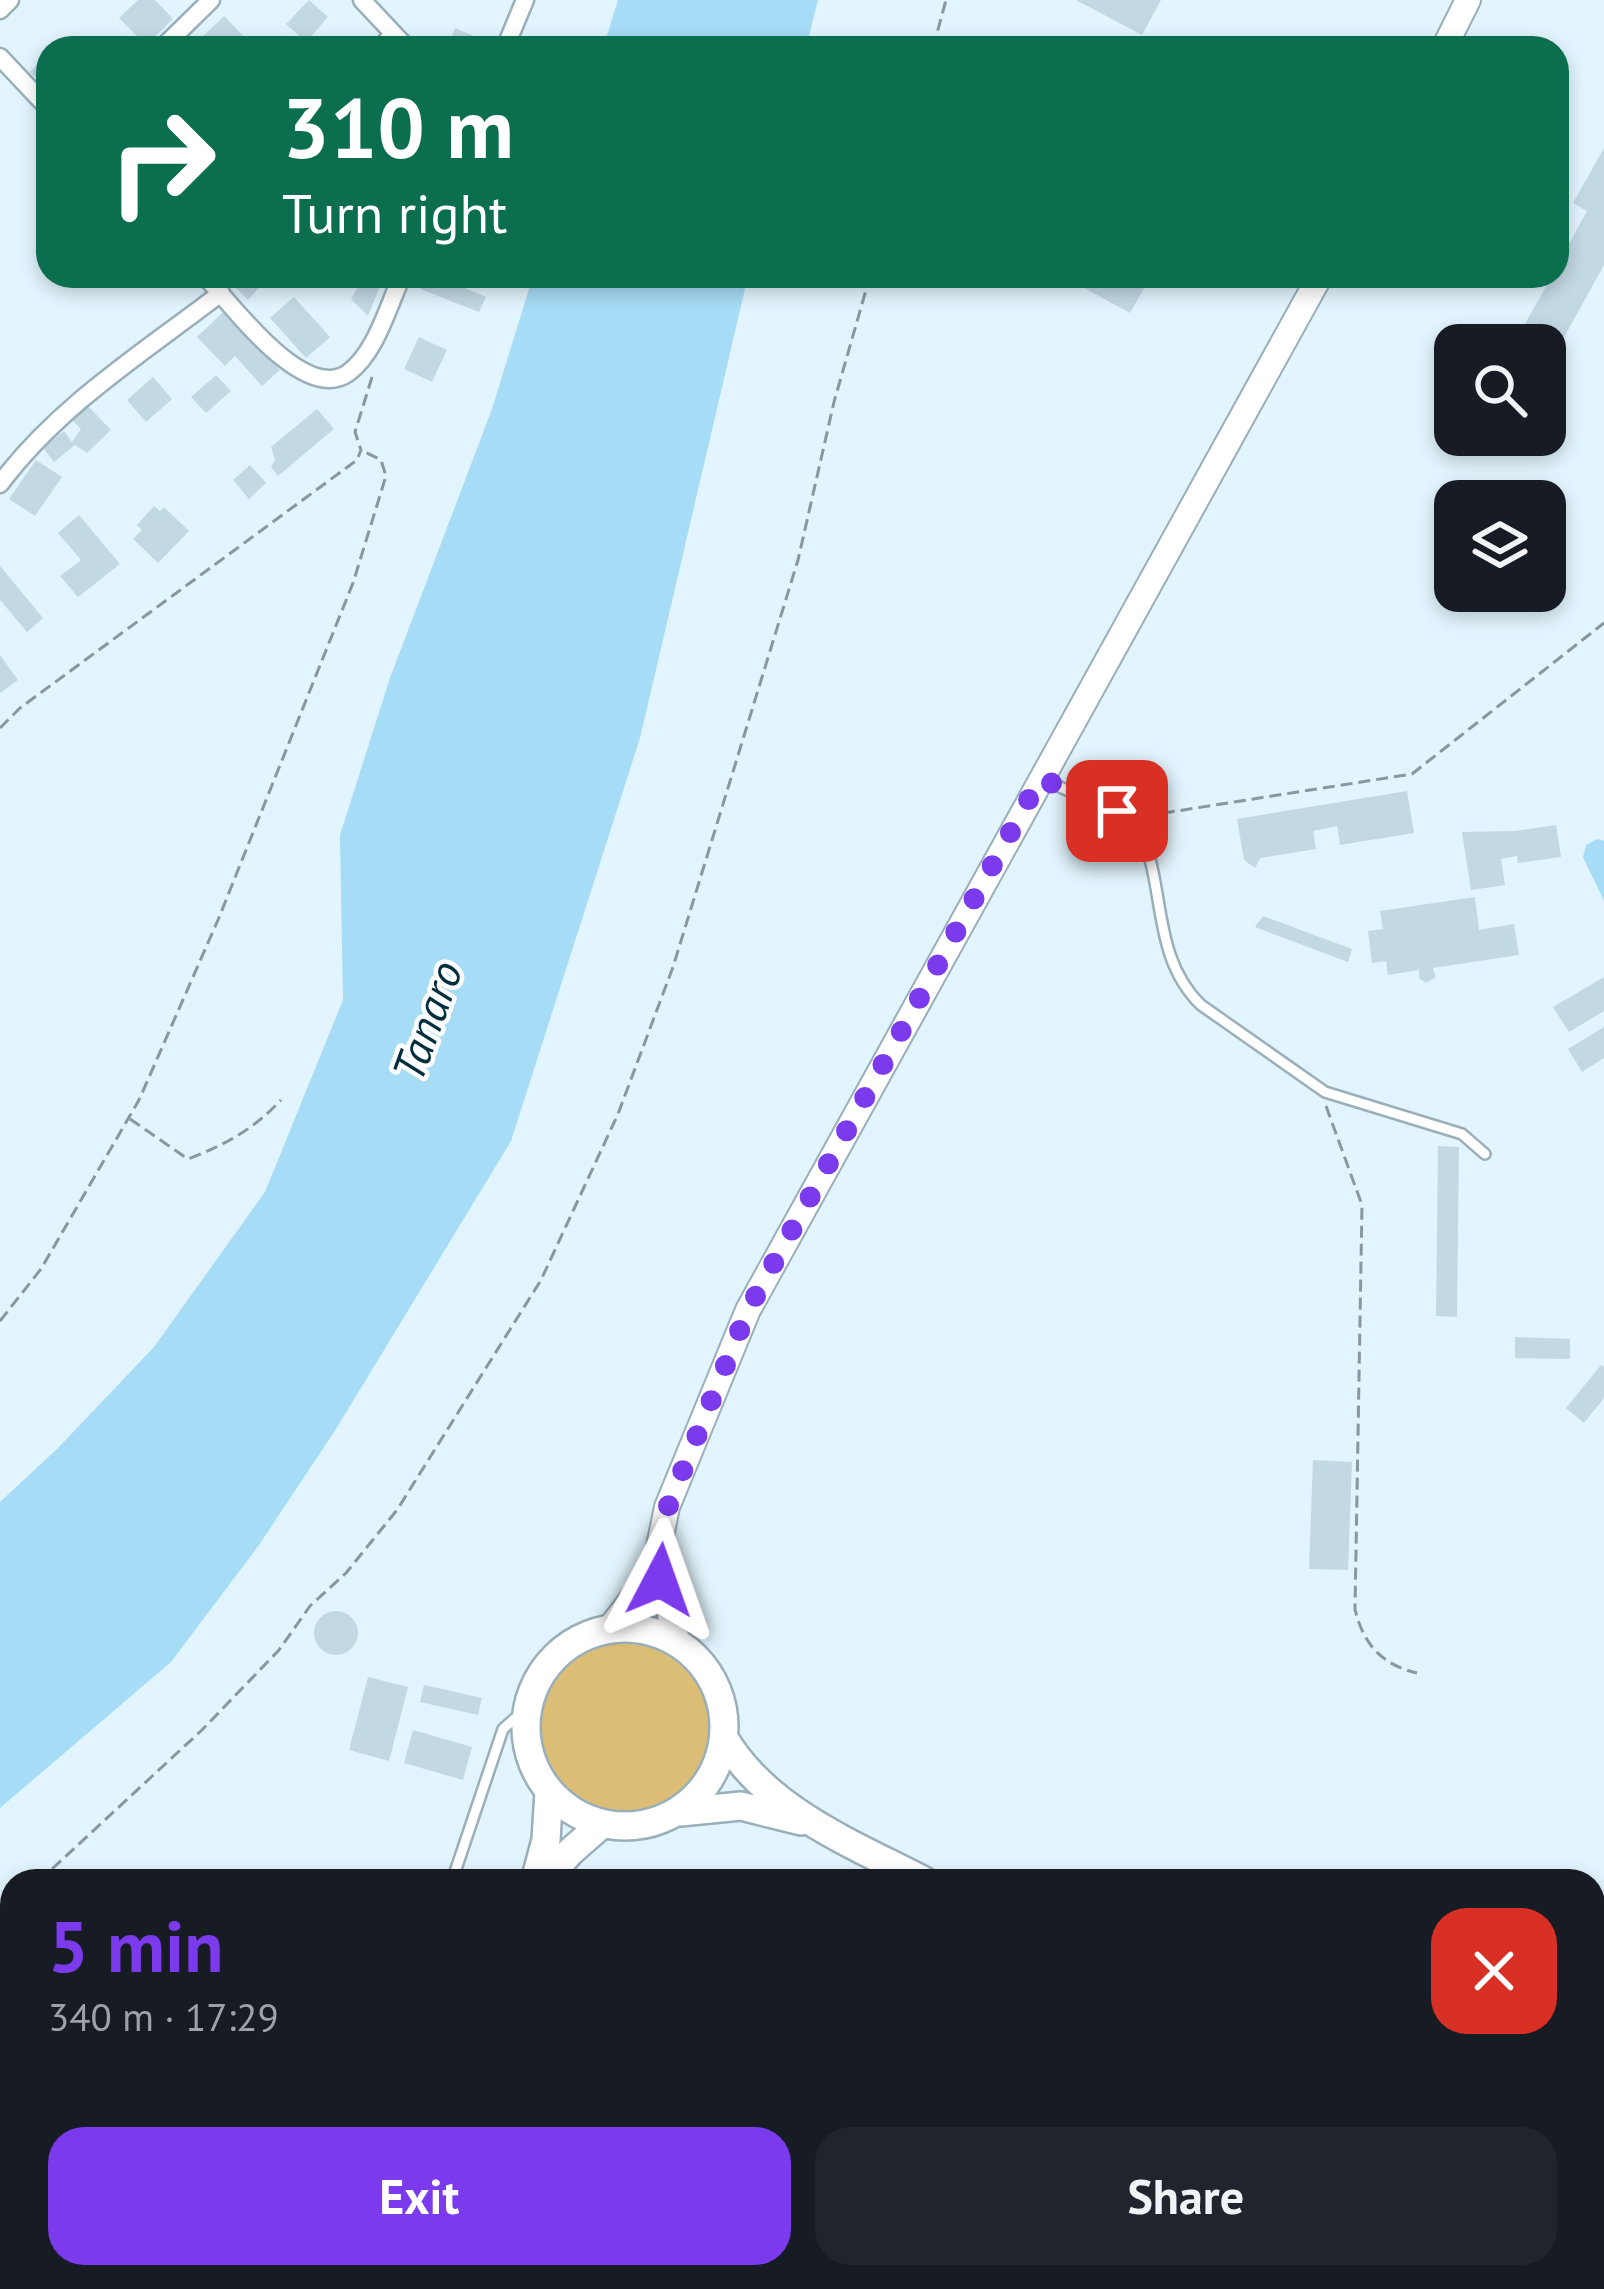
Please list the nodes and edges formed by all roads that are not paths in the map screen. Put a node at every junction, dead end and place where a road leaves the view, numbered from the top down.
1 (10, 0) edge
2 (211, 0) edge
3 (362, 0) edge
4 (525, 0) edge
5 (1468, 0) edge
6 (0, 10) edge
7 (174, 36) edge
8 (396, 36) edge
9 (510, 36) edge
10 (1450, 36) edge
11 (0, 57) edge
12 (36, 95) edge
13 (216, 288) edge
14 (396, 288) edge
15 (1313, 288) edge
16 (220, 293) junction
17 (0, 484) edge
18 (1041, 777) junction
19 (1304, 1079) junction
20 (1324, 1098) road end
21 (1485, 1154) dead end
22 (658, 1551) junction
23 (609, 1629) junction
24 (678, 1643) junction
25 (528, 1707) junction
26 (724, 1738) junction
27 (549, 1791) junction
28 (677, 1813) junction
29 (602, 1824) junction
30 (817, 1826) junction
31 (456, 1869) edge
32 (539, 1869) edge
33 (555, 1869) edge
34 (901, 1869) edge

1 - 6 street
2 - 7 street
3 - 8 street
4 - 9 street
5 - 10 main road
11 - 12 street
13 - 16 street
14 - 16 street
15 - 18 main road
16 - 17 street
18 - 19 lane
18 - 22 main road
19 - 20 lane
19 - 21 lane
22 - 23 main road
22 - 24 main road
23 - 24 main road
23 - 25 main road
24 - 26 main road
25 - 27 main road
25 - 31 lane
26 - 28 main road
26 - 30 main road
27 - 29 main road
27 - 32 main road
28 - 29 main road
28 - 30 main road
29 - 33 main road
30 - 34 main road

